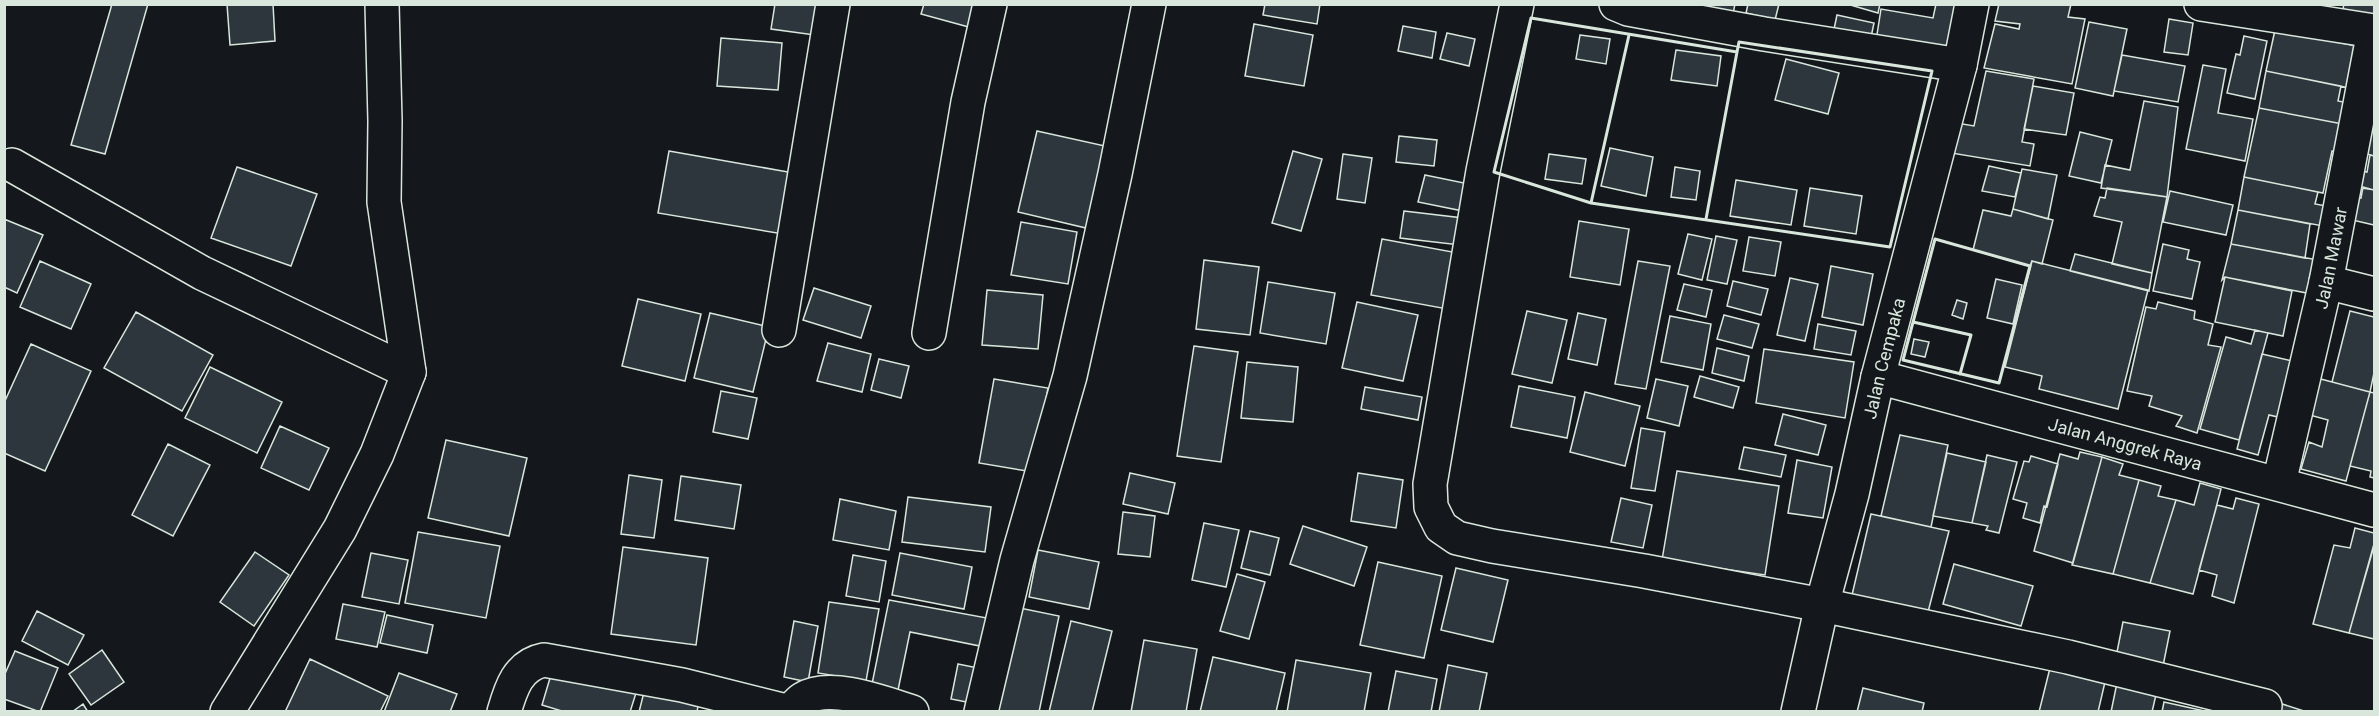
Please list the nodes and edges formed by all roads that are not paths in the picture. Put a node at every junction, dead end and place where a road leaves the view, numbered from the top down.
1 (382, 4) edge
2 (833, 4) edge
3 (990, 4) edge
4 (1149, 4) edge
5 (1517, 4) edge
6 (1616, 4) edge
7 (1972, 4) edge
8 (2201, 4) edge
9 (2374, 31) edge
10 (1960, 65) junction
11 (12, 165) dead end
12 (2326, 282) junction
13 (2374, 294) edge
14 (779, 330) dead end
15 (929, 333) dead end
16 (409, 372) junction
17 (1878, 377) junction
18 (2279, 483) junction
19 (2374, 510) edge
20 (1822, 605) junction
21 (2265, 706) dead end
22 (227, 711) edge
23 (504, 711) edge
24 (912, 711) edge
25 (981, 711) edge
26 (1798, 711) edge

1 - 16 street
2 - 14 street
3 - 15 street
4 - 25 street
5 - 20 street
6 - 10 street
7 - 10 street, Jalan Cempaka
8 - 9 street
9 - 12 street, Jalan Mawar
10 - 17 street, Jalan Cempaka
11 - 16 street
12 - 13 street
12 - 18 street, Jalan Mawar
16 - 22 street
17 - 18 street, Jalan Anggrek Raya
17 - 20 street, Jalan Cempaka
18 - 19 street, Jalan Anggrek Raya
20 - 21 street
20 - 26 street, Jalan Cempaka
23 - 24 street

